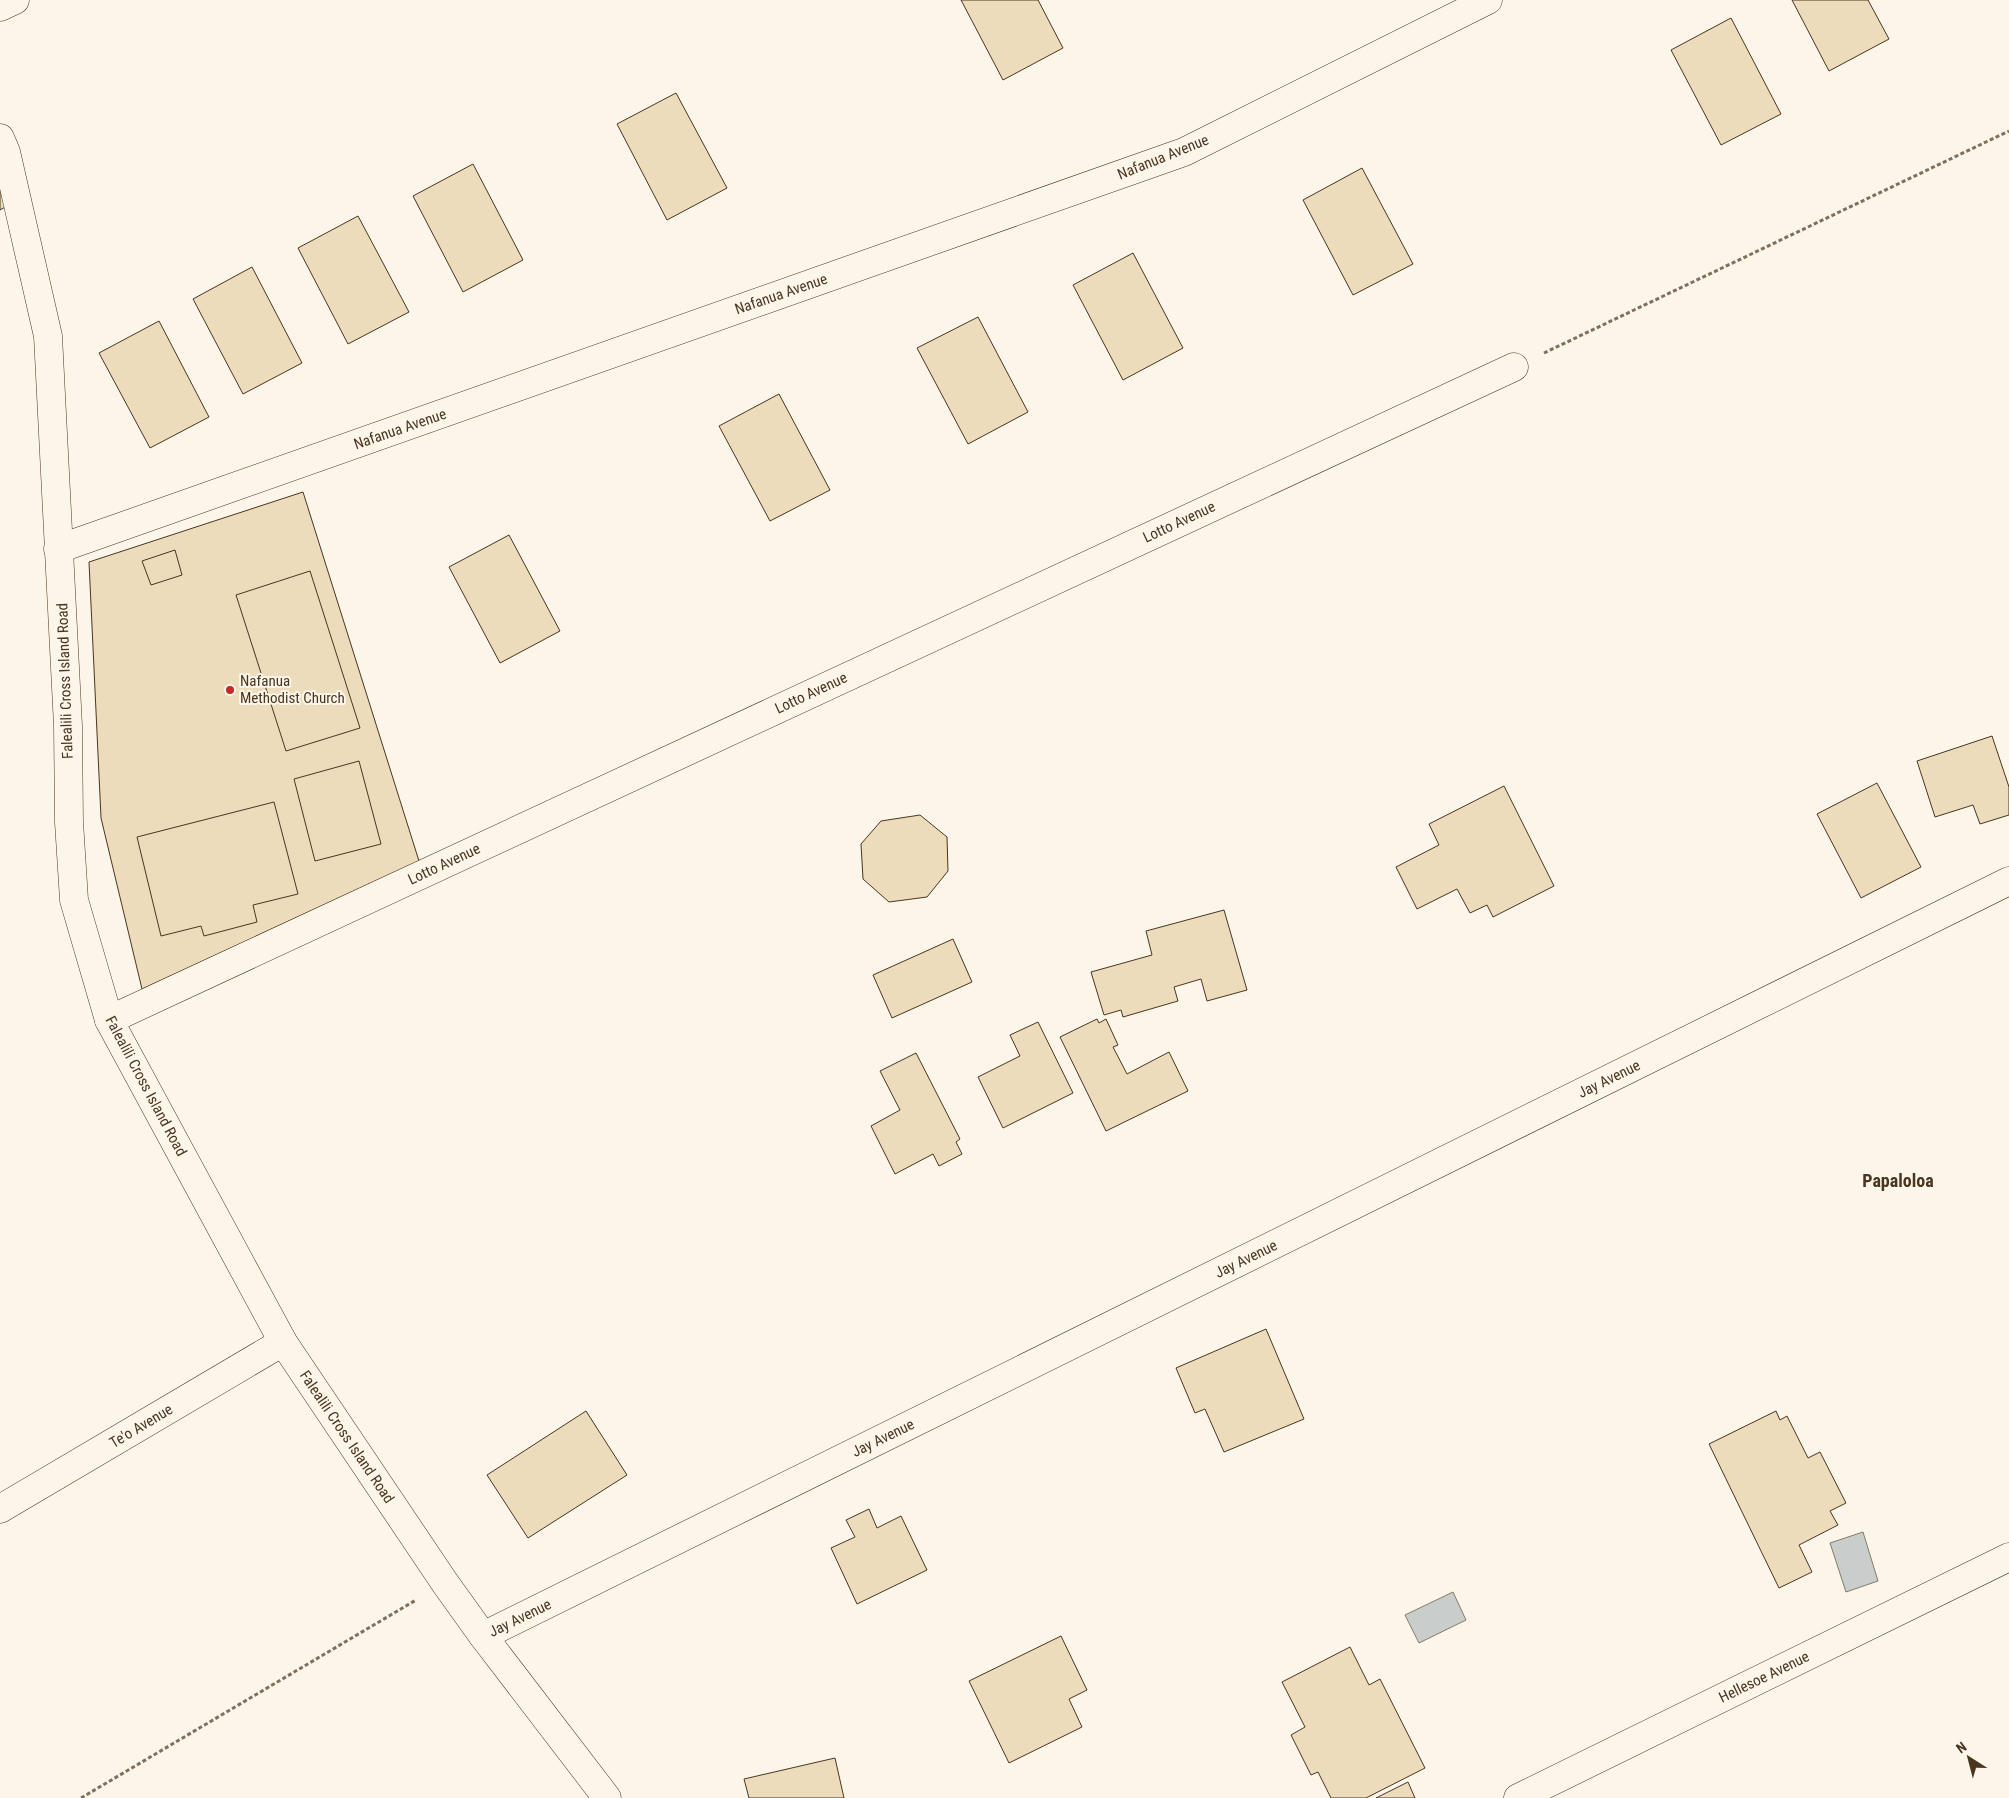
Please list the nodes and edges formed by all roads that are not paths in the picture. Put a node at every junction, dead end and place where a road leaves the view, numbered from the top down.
1 (15, 0) edge
2 (1488, 0) edge
3 (0, 8) edge
4 (0, 138) edge
5 (1514, 367) road end
6 (58, 549) junction
7 (2009, 881) edge
8 (109, 1020) junction
9 (283, 1342) junction
10 (0, 1509) edge
11 (2009, 1557) edge
12 (483, 1636) junction
13 (607, 1798) edge
14 (1518, 1798) edge

1 - 3 street
2 - 6 street, Nafanua Avenue
4 - 6 street, Falealili Cross Island Road
5 - 8 street, Lotto Avenue
6 - 8 street, Falealili Cross Island Road
7 - 12 street, Jay Avenue
8 - 9 street, Falealili Cross Island Road
9 - 10 street, Te'o Avenue
9 - 12 street, Falealili Cross Island Road
11 - 14 street, Hellesoe Avenue
12 - 13 street, Falealili Cross Island Road

